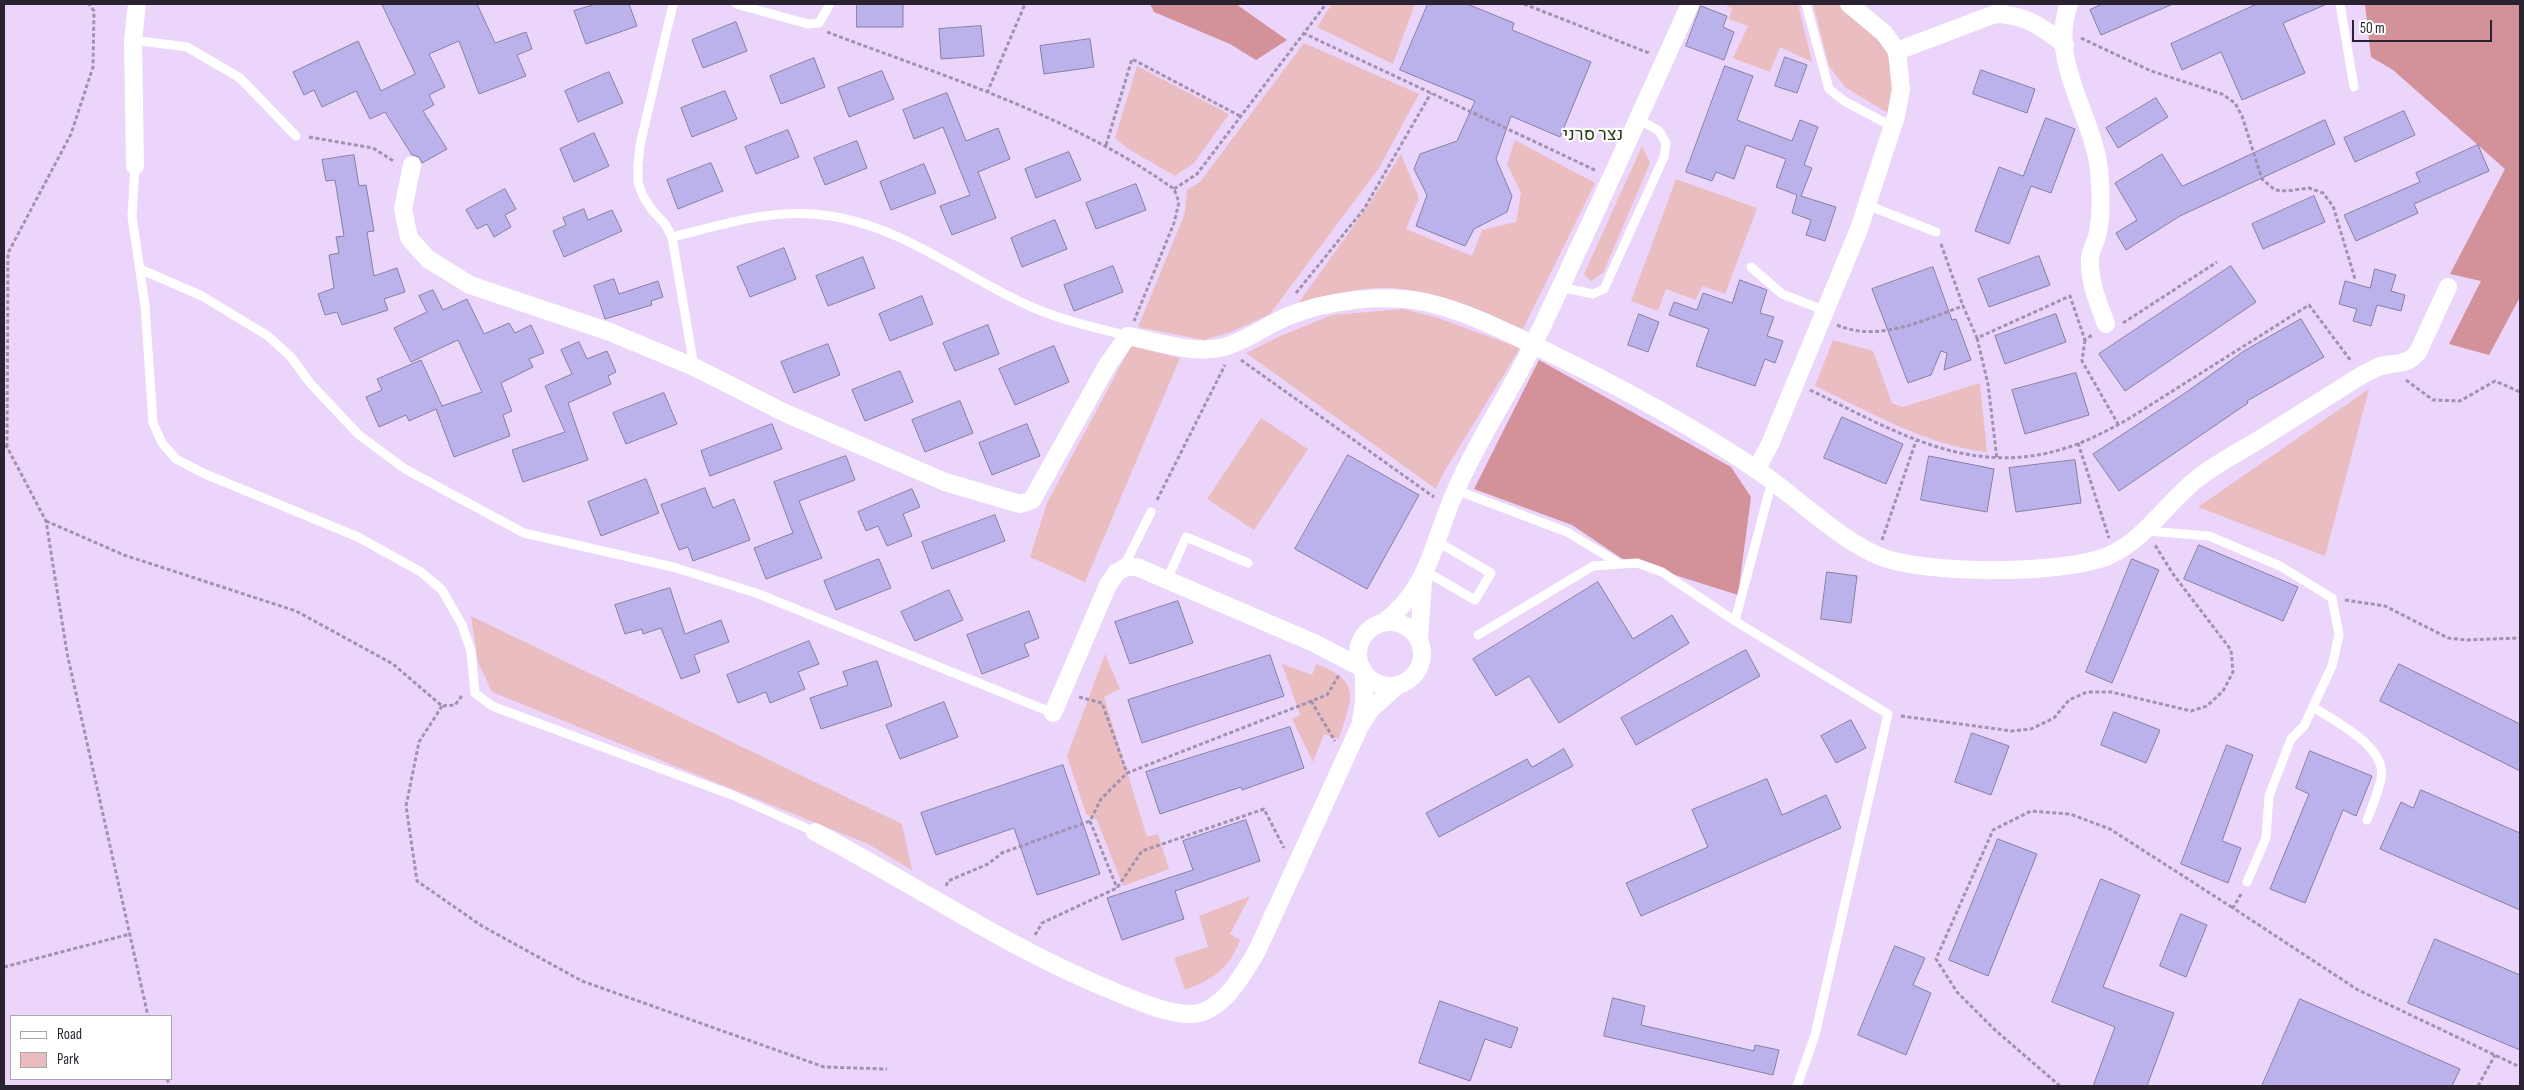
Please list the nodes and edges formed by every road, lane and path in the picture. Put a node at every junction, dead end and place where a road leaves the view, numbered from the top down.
1 (89, 4) edge
2 (137, 4) edge
3 (673, 4) edge
4 (736, 4) edge
5 (830, 4) edge
6 (1025, 4) edge
7 (1326, 4) edge
8 (1524, 4) edge
9 (1690, 4) edge
10 (1806, 4) edge
11 (1849, 4) edge
12 (2069, 4) edge
13 (2340, 4) edge
14 (808, 24) junction
15 (1303, 33) junction
16 (2064, 38) junction
17 (133, 40) junction
18 (1897, 51) junction
19 (1665, 59) junction
20 (2354, 87) dead end
21 (987, 93) junction
22 (1431, 93) junction
23 (1240, 116) junction
24 (1638, 119) junction
25 (1893, 127) junction
26 (296, 136) joint
27 (1106, 145) junction
28 (135, 166) joint
29 (412, 168) joint
30 (1611, 178) junction
31 (1174, 189) junction
32 (1867, 205) junction
33 (1936, 232) joint
34 (672, 237) junction
35 (2217, 262) dead end
36 (1752, 267) dead end
37 (140, 269) junction
38 (2355, 279) dead end
39 (1560, 287) junction
40 (2448, 287) dead end
41 (1293, 297) dead end
42 (1963, 306) junction
43 (1824, 314) junction
44 (2106, 324) junction
45 (1128, 336) junction
46 (1977, 338) junction
47 (2085, 340) junction
48 (1534, 345) junction
49 (1227, 350) junction
50 (2386, 366) junction
51 (694, 367) junction
52 (2362, 376) junction
53 (1796, 383) junction
54 (2520, 392) edge
55 (2118, 424) junction
56 (1916, 441) junction
57 (2078, 443) junction
58 (5, 447) edge
59 (1997, 459) junction
60 (1756, 470) junction
61 (1772, 481) junction
62 (1456, 490) junction
63 (1449, 508) junction
64 (1151, 512) joint
65 (46, 521) junction
66 (2147, 531) junction
67 (1436, 541) junction
68 (2114, 553) junction
69 (1877, 556) junction
70 (1617, 562) junction
71 (1248, 563) dead end
72 (1122, 569) junction
73 (1424, 573) junction
74 (1167, 580) junction
75 (2332, 598) junction
76 (1383, 622) junction
77 (1735, 622) junction
78 (1365, 634) junction
79 (1478, 635) dead end
80 (2520, 638) edge
81 (1419, 640) junction
82 (1314, 643) junction
83 (1358, 667) junction
84 (474, 677) junction
85 (1398, 685) junction
86 (1061, 693) junction
87 (1311, 701) junction
88 (442, 706) junction
89 (2313, 707) junction
90 (1053, 713) joint
91 (1888, 714) junction
92 (1360, 726) junction
93 (1345, 760) junction
94 (1127, 773) junction
95 (2367, 820) dead end
96 (1090, 821) junction
97 (815, 832) joint
98 (1295, 868) junction
99 (2247, 882) joint
100 (1117, 888) junction
101 (939, 900) junction
102 (2233, 908) junction
103 (130, 934) junction
104 (1025, 950) junction
105 (4, 967) edge
106 (148, 1015) edge
107 (2495, 1055) junction
108 (2520, 1067) edge
109 (887, 1069) dead end
110 (1797, 1086) edge
111 (2060, 1086) edge
112 (2478, 1086) edge

1 - 58 path
2 - 17 street
3 - 34 lane
4 - 14 lane
5 - 14 lane
6 - 21 path
7 - 15 path
8 - 19 path
9 - 19 street
10 - 25 lane
11 - 18 street
12 - 16 street
13 - 20 lane
14 - 21 path
15 - 22 path
15 - 23 path
16 - 18 street
16 - 38 path
16 - 44 street
17 - 26 lane
17 - 28 street
18 - 25 street
19 - 24 street
21 - 27 path
22 - 30 path
22 - 41 path
23 - 27 path
23 - 31 path
24 - 30 street
24 - 39 lane
25 - 32 street
26 - 29 path
27 - 31 path
28 - 37 lane
29 - 51 street
30 - 39 street
31 - 45 path
32 - 33 lane
32 - 43 street
33 - 42 path
34 - 45 lane
34 - 51 lane
35 - 44 path
36 - 43 lane
37 - 84 lane
37 - 90 lane
39 - 48 street
40 - 50 street
42 - 43 path
42 - 46 path
43 - 53 street
44 - 47 path
45 - 49 street
45 - 51 street
46 - 47 path
46 - 59 path
47 - 55 path
48 - 49 street
48 - 60 street
48 - 62 street
49 - 63 path
49 - 64 path
50 - 52 street
50 - 54 path
52 - 55 path
52 - 66 street
53 - 56 path
53 - 60 street
55 - 57 path
56 - 59 path
56 - 69 path
57 - 59 path
57 - 68 path
58 - 65 path
60 - 61 street
61 - 69 street
61 - 77 lane
62 - 63 street
62 - 70 lane
63 - 67 street
64 - 72 lane
65 - 88 path
65 - 103 path
66 - 68 street
66 - 75 lane
66 - 91 path
67 - 73 street
67 - 73 lane
68 - 69 street
70 - 77 lane
70 - 79 lane
71 - 74 lane
72 - 74 street
72 - 86 street
73 - 76 street
73 - 81 street
74 - 82 street
75 - 80 path
75 - 89 lane
76 - 78 street
76 - 81 street
77 - 91 lane
78 - 82 street
78 - 83 street
81 - 85 street
82 - 83 street
83 - 85 street
83 - 87 path
83 - 92 street
84 - 88 path
84 - 97 lane
85 - 92 street
86 - 90 street
86 - 94 path
87 - 93 path
87 - 94 path
88 - 109 path
89 - 95 lane
89 - 99 lane
91 - 110 lane
92 - 93 street
93 - 98 street
94 - 96 path
96 - 100 path
96 - 101 path
97 - 101 street
98 - 100 path
98 - 104 street
99 - 102 path
100 - 104 path
101 - 104 street
102 - 107 path
102 - 111 path
103 - 105 path
103 - 106 path
107 - 108 path
107 - 112 path

